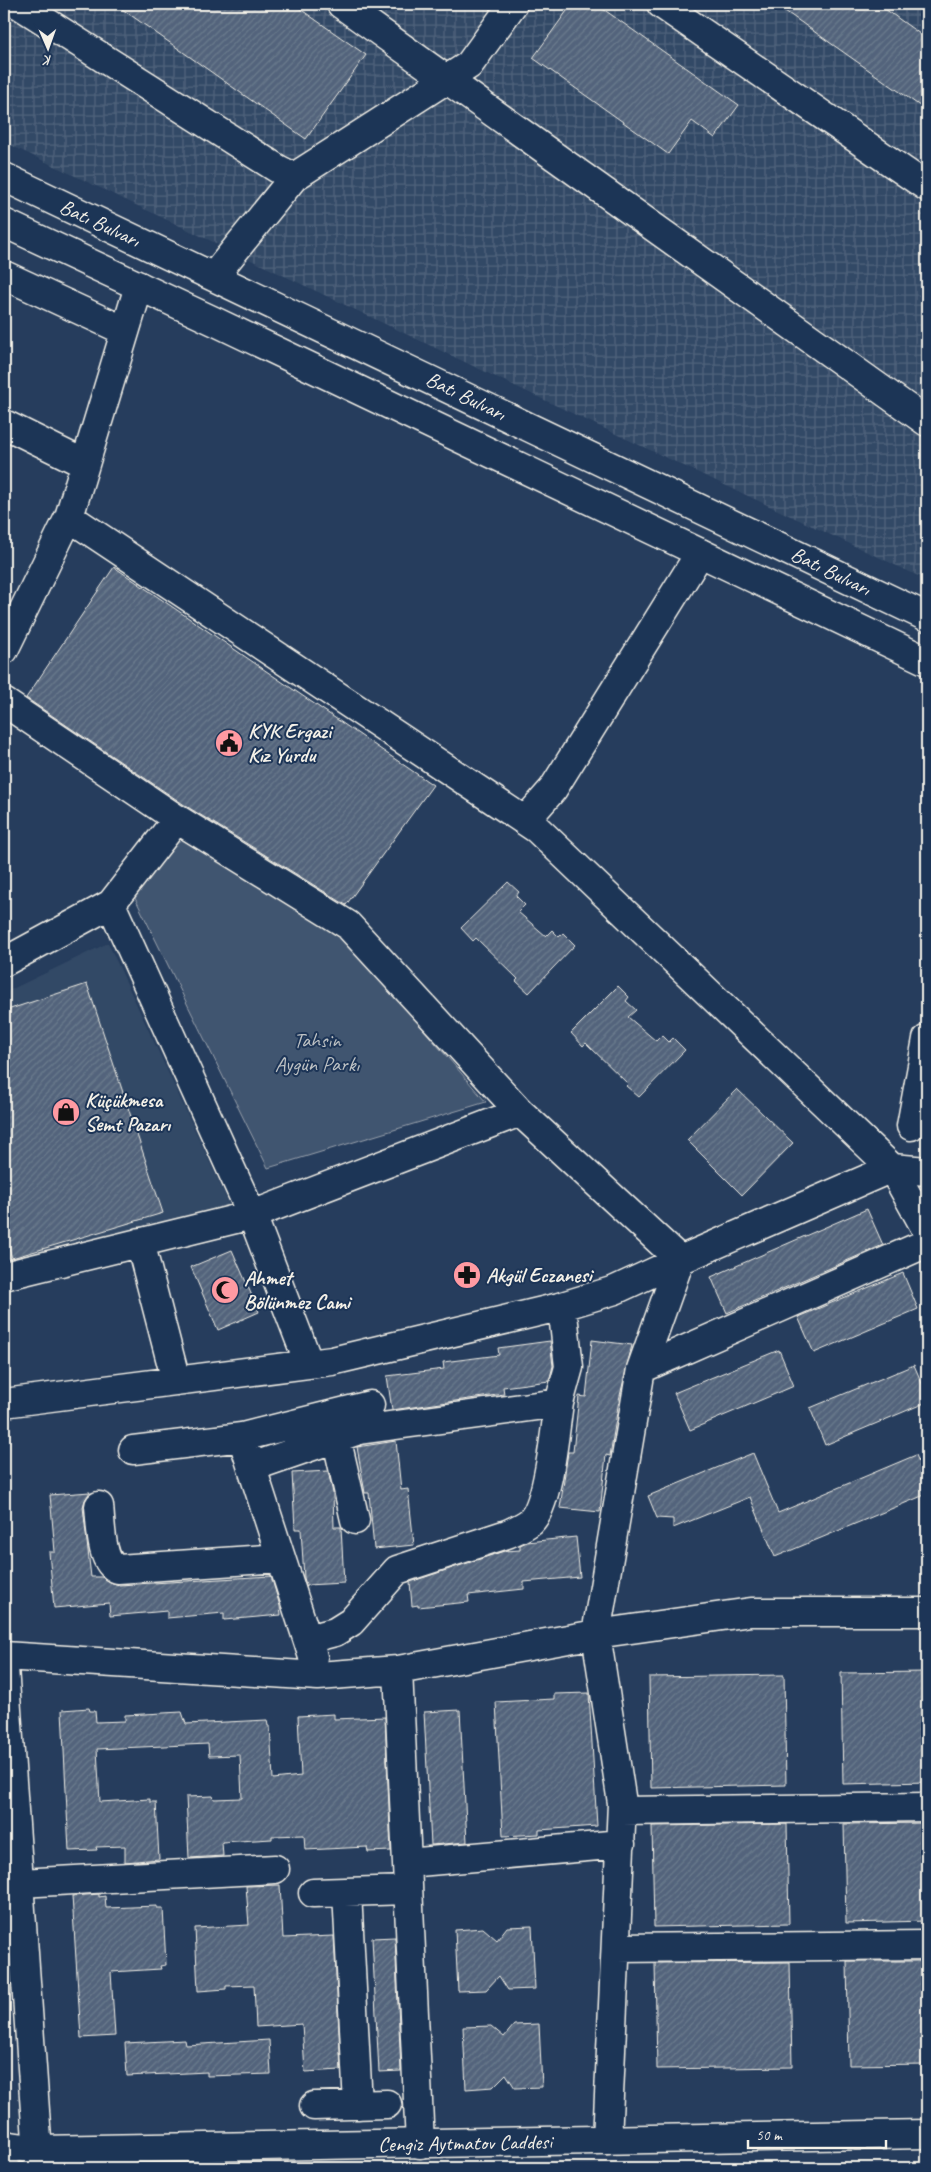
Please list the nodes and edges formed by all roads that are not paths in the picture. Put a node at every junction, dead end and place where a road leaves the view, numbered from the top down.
1 (18, 4) edge
2 (341, 4) edge
3 (514, 4) edge
4 (661, 4) edge
5 (447, 79) junction
6 (294, 177) junction
7 (4, 178) edge
8 (927, 187) edge
9 (4, 224) edge
10 (4, 275) edge
11 (214, 276) junction
12 (139, 286) junction
13 (125, 331) junction
14 (927, 422) edge
15 (4, 424) edge
16 (85, 464) junction
17 (69, 517) junction
18 (700, 553) junction
19 (927, 617) edge
20 (4, 650) edge
21 (927, 661) edge
22 (4, 702) edge
23 (178, 819) junction
24 (525, 821) junction
25 (111, 904) junction
26 (4, 962) edge
27 (927, 1039) edge
28 (520, 1112) junction
29 (911, 1126) dead end
30 (892, 1168) junction
31 (927, 1171) edge
32 (252, 1215) junction
33 (927, 1231) edge
34 (140, 1242) junction
35 (927, 1243) edge
36 (680, 1260) junction
37 (4, 1276) edge
38 (559, 1307) junction
39 (309, 1364) junction
40 (641, 1369) junction
41 (176, 1381) junction
42 (4, 1403) edge
43 (559, 1403) junction
44 (370, 1405) dead end
45 (334, 1426) junction
46 (242, 1437) junction
47 (133, 1450) dead end
48 (252, 1467) junction
49 (99, 1506) dead end
50 (354, 1520) dead end
51 (280, 1558) junction
52 (927, 1612) edge
53 (596, 1634) junction
54 (308, 1639) junction
55 (4, 1656) edge
56 (4, 1667) edge
57 (398, 1670) junction
58 (318, 1676) junction
59 (927, 1807) edge
60 (622, 1811) junction
61 (620, 1844) junction
62 (407, 1863) junction
63 (276, 1869) dead end
64 (20, 1883) junction
65 (408, 1890) junction
66 (346, 1892) junction
67 (313, 1893) dead end
68 (927, 1945) edge
69 (616, 1948) junction
70 (387, 2104) dead end
71 (358, 2105) junction
72 (314, 2106) dead end
73 (927, 2134) edge
74 (607, 2140) junction
75 (420, 2144) junction
76 (4, 2145) edge
77 (4, 2155) edge
78 (39, 2159) edge
79 (5, 2168) edge

1 - 6 street
2 - 5 street
3 - 5 street
4 - 8 street
5 - 6 street
5 - 14 street
6 - 11 street
7 - 11 street, Batı Bulvarı
9 - 12 street, Batı Bulvarı
10 - 13 street
11 - 19 street, Batı Bulvarı
12 - 13 street
12 - 18 street, Batı Bulvarı
13 - 16 street
15 - 16 street
16 - 17 street
17 - 20 street
17 - 24 street
18 - 21 street, Batı Bulvarı
18 - 24 street
22 - 23 street
23 - 25 street
23 - 28 street
24 - 30 street
25 - 26 street
25 - 32 street
27 - 29 street
28 - 32 street
28 - 36 street
30 - 31 street
30 - 33 street
30 - 36 street
32 - 34 street
32 - 39 street
34 - 37 street
34 - 41 street
35 - 40 street
36 - 38 street
36 - 40 street
38 - 39 street
38 - 43 street
39 - 41 street
40 - 53 street
41 - 42 street
43 - 45 street
43 - 54 street
44 - 45 street
45 - 46 street
45 - 48 street
45 - 50 street
46 - 47 street
46 - 48 street
48 - 51 street
49 - 51 street
51 - 54 street
52 - 53 street
53 - 57 street
53 - 60 street
54 - 58 street
55 - 58 street
56 - 64 street
57 - 58 street
57 - 62 street
59 - 60 street
60 - 61 street
61 - 62 street
61 - 69 street
62 - 65 street
63 - 64 street
64 - 78 street
65 - 66 street
65 - 75 street
66 - 67 street
66 - 71 street
68 - 69 street
69 - 74 street
70 - 71 street
71 - 72 street
73 - 74 street, Cengiz Aytmatov Caddesi
74 - 75 street, Cengiz Aytmatov Caddesi
75 - 78 street, Cengiz Aytmatov Caddesi
76 - 78 street, Cengiz Aytmatov Caddesi
77 - 79 street

